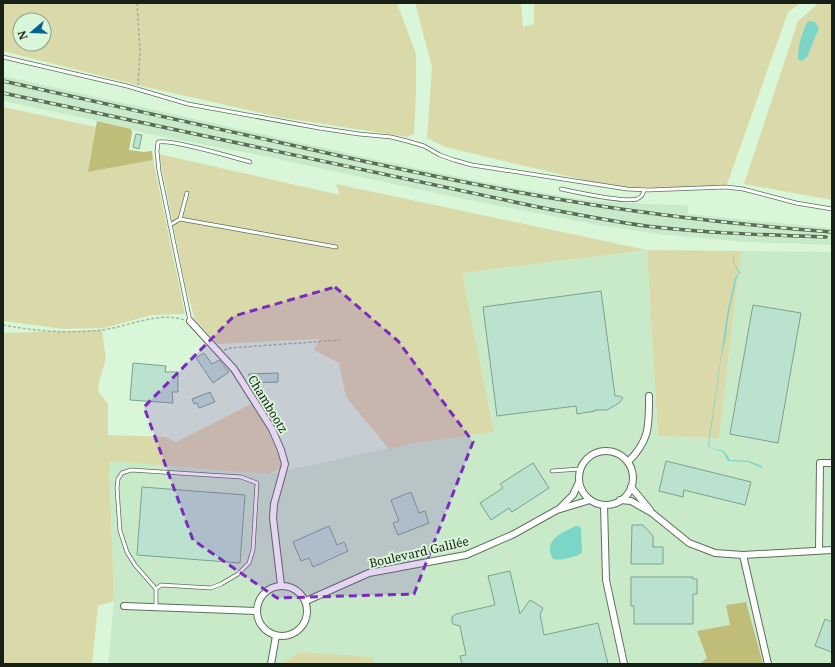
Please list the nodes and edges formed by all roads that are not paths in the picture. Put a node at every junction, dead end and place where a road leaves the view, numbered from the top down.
1 (3, 57) edge
2 (151, 148) dead end
3 (157, 149) junction
4 (250, 162) dead end
5 (561, 189) dead end
6 (644, 190) junction
7 (187, 193) dead end
8 (832, 209) edge
9 (180, 219) junction
10 (170, 225) junction
11 (336, 247) dead end
12 (190, 321) joint
13 (649, 396) dead end
14 (628, 462) junction
15 (832, 463) edge
16 (580, 469) junction
17 (552, 471) dead end
18 (579, 482) junction
19 (631, 487) junction
20 (590, 500) junction
21 (620, 500) junction
22 (604, 505) junction
23 (557, 510) junction
24 (652, 513) junction
25 (819, 550) junction
26 (832, 550) edge
27 (743, 555) junction
28 (281, 586) junction
29 (156, 589) junction
30 (306, 601) junction
31 (124, 606) dead end
32 (156, 607) junction
33 (257, 611) junction
34 (276, 636) junction
35 (271, 664) edge
36 (624, 664) edge
37 (768, 664) edge

1 - 6 lane
2 - 3 lane
3 - 4 lane
3 - 10 lane
5 - 6 lane
6 - 8 lane
7 - 9 lane
9 - 10 lane
9 - 11 lane
10 - 12 lane
12 - 28 street, Chambootz
13 - 14 street
14 - 16 street
14 - 19 street
15 - 25 street
16 - 17 lane
16 - 18 street
18 - 20 street
18 - 23 street, Boulevard Galilée
19 - 21 street
19 - 24 street
20 - 22 street
20 - 23 street, Boulevard Galilée
21 - 22 street
21 - 24 street
22 - 36 street
23 - 30 street, Boulevard Galilée
24 - 27 street
25 - 26 street
25 - 27 street
27 - 37 street
28 - 30 street
28 - 33 street
29 - 29 lane
29 - 32 lane
30 - 34 street
31 - 32 street
32 - 33 street
33 - 34 street
34 - 35 street

